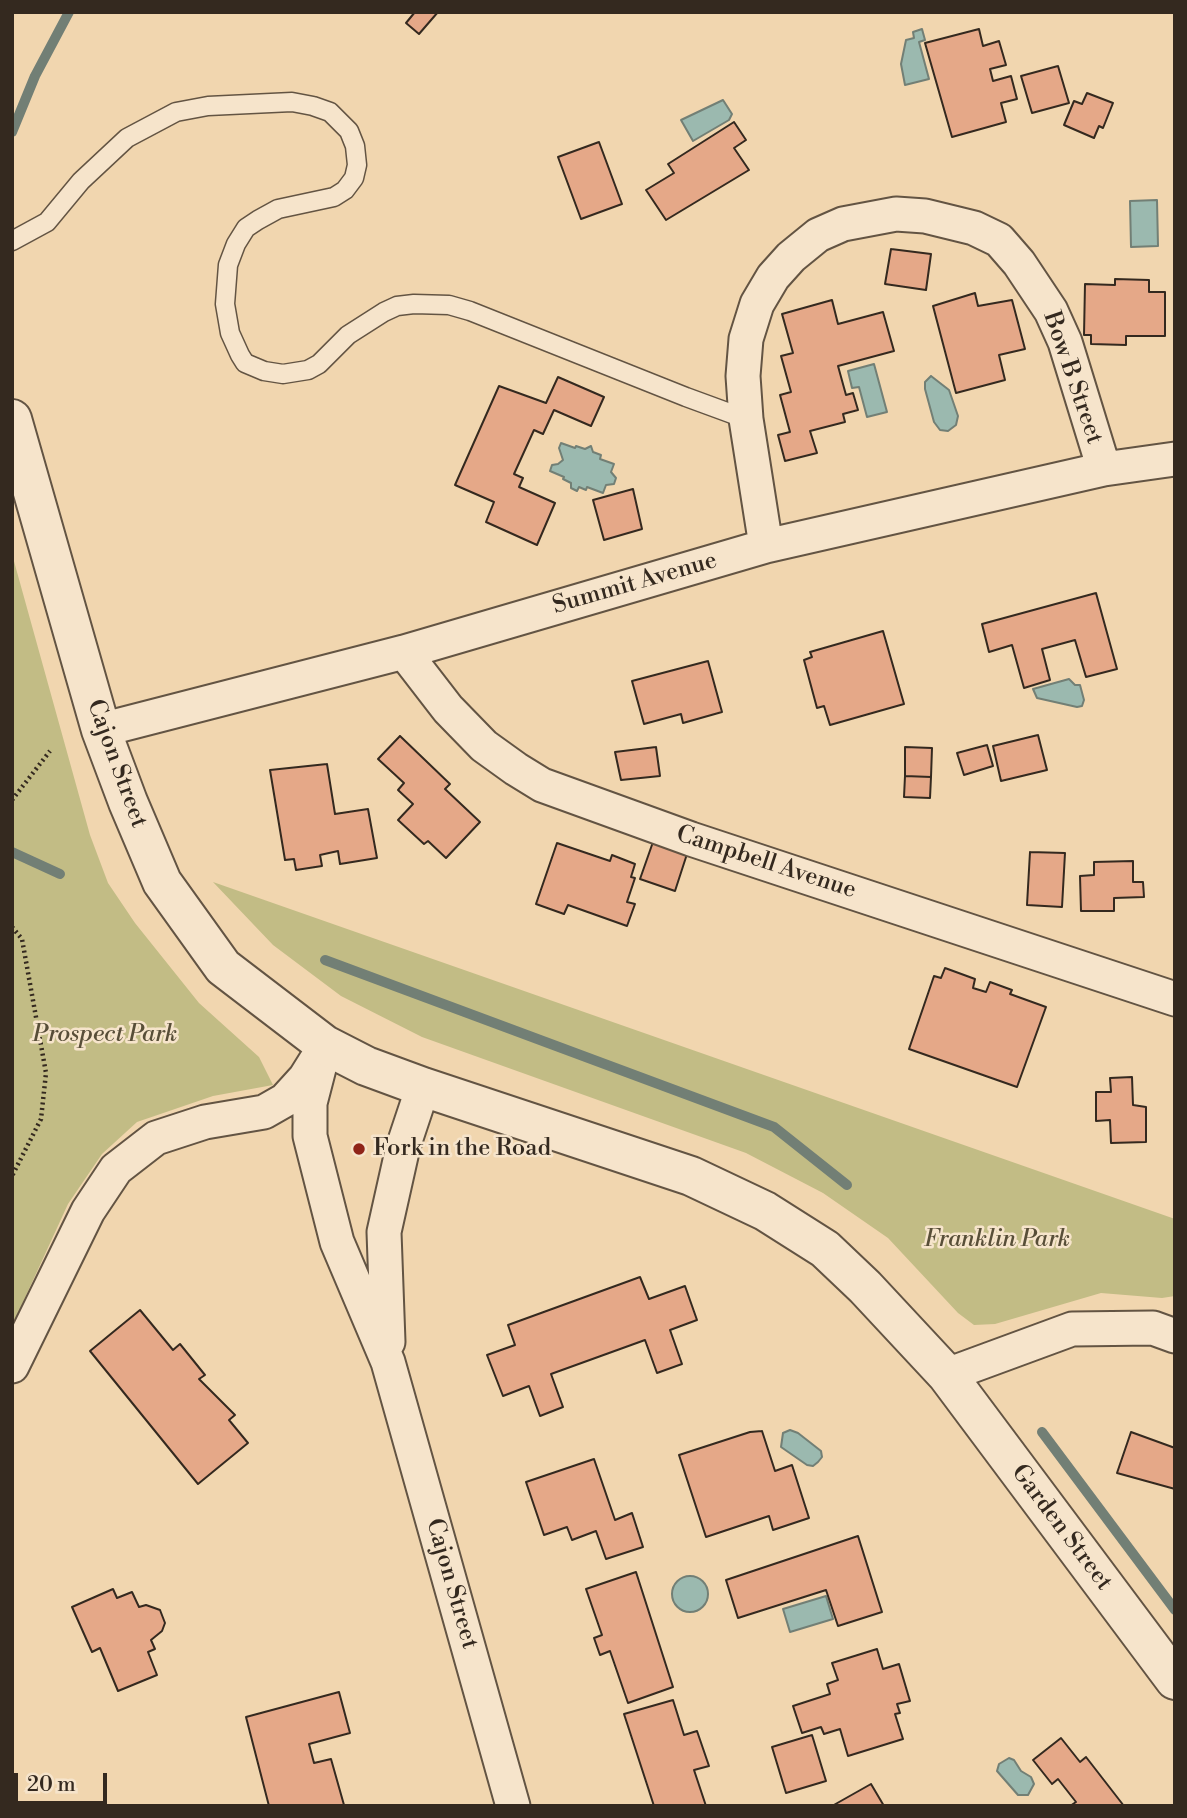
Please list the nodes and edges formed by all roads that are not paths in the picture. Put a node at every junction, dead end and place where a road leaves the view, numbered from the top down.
1 (12, 242) edge
2 (12, 419) edge
3 (746, 419) junction
4 (1175, 460) edge
5 (1104, 469) junction
6 (766, 546) junction
7 (404, 652) junction
8 (101, 730) junction
9 (1175, 999) edge
10 (325, 1045) junction
11 (423, 1087) junction
12 (1175, 1336) edge
13 (388, 1362) junction
14 (12, 1366) edge
15 (947, 1375) junction
16 (1175, 1680) edge
17 (513, 1806) edge

1 - 3 lane
2 - 8 street, Cajon Street
3 - 5 street, Bow B Street
3 - 6 street, Bow B Street
4 - 5 street, Summit Avenue
5 - 6 street, Summit Avenue
6 - 7 street, Summit Avenue
7 - 8 street, Summit Avenue
7 - 9 street, Campbell Avenue
8 - 10 street, Cajon Street
10 - 11 street, Cajon Street
10 - 13 street, Cajon Street
10 - 14 street
11 - 13 street, Cajon Street
11 - 15 street, Garden Street
12 - 15 street
13 - 17 street, Cajon Street
15 - 16 street, Garden Street

